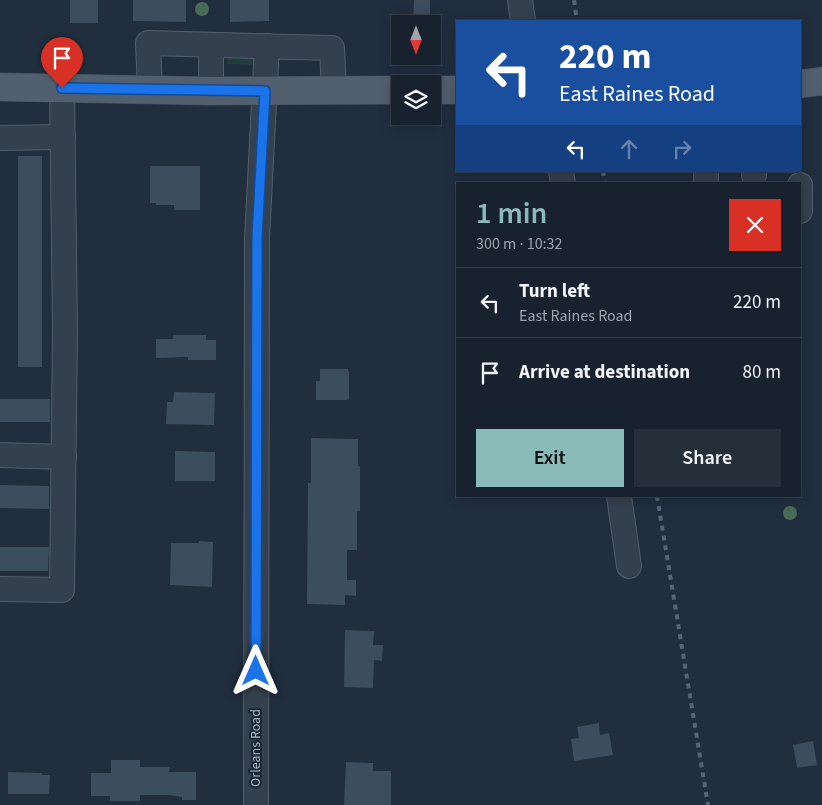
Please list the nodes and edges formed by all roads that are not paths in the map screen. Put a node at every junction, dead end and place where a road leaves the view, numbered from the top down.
1 (520, 0) edge
2 (523, 20) edge
3 (210, 45) junction
4 (267, 46) junction
5 (822, 81) edge
6 (801, 84) edge
7 (0, 87) edge
8 (62, 88) junction
9 (150, 90) junction
10 (391, 90) edge
11 (441, 90) edge
12 (456, 90) edge
13 (211, 91) junction
14 (265, 91) junction
15 (334, 91) junction
16 (0, 138) edge
17 (63, 148) junction
18 (0, 455) edge
19 (64, 457) junction
20 (619, 497) edge
21 (629, 566) dead end
22 (0, 589) edge
23 (256, 805) edge

1 - 2 street
3 - 4 street
3 - 9 street
3 - 13 street
4 - 14 street, Orleans Road
4 - 15 street
5 - 6 main road
7 - 8 main road
8 - 9 main road
8 - 17 street
9 - 13 main road
10 - 15 main road
11 - 12 main road
13 - 14 main road
14 - 15 main road
14 - 23 street, Orleans Road
16 - 17 street
17 - 19 street
18 - 19 street
19 - 22 street
20 - 21 street

